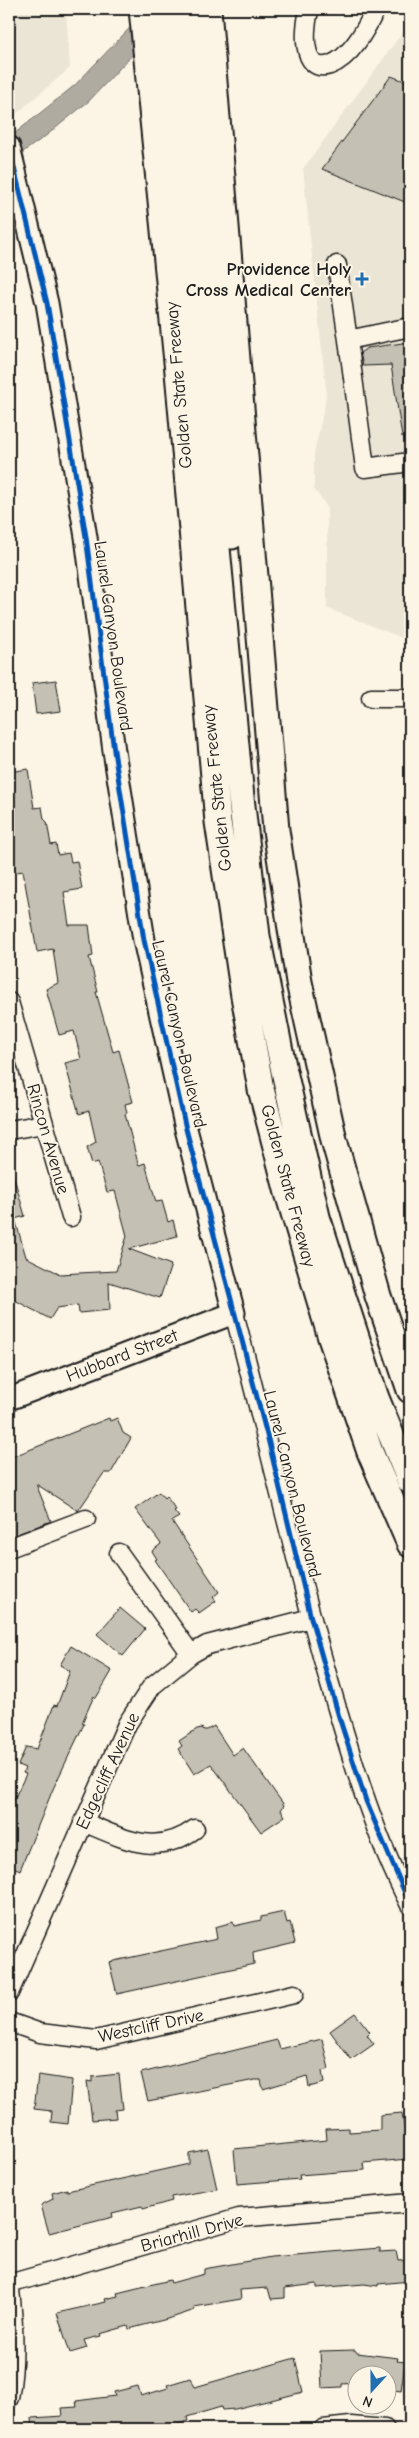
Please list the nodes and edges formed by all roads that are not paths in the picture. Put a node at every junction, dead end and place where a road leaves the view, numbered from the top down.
1 (142, 9) edge
2 (165, 9) edge
3 (189, 9) edge
4 (208, 9) edge
5 (310, 9) edge
6 (376, 9) edge
7 (9, 148) edge
8 (337, 265) dead end
9 (410, 327) edge
10 (348, 340) junction
11 (410, 462) edge
12 (371, 698) dead end
13 (410, 698) edge
14 (9, 1002) edge
15 (44, 1124) junction
16 (9, 1130) edge
17 (71, 1217) dead end
18 (234, 1314) junction
19 (410, 1390) edge
20 (9, 1399) edge
21 (410, 1444) edge
22 (410, 1481) edge
23 (86, 1519) dead end
24 (410, 1544) edge
25 (9, 1548) edge
26 (119, 1553) dead end
27 (311, 1618) junction
28 (191, 1654) junction
29 (83, 1822) junction
30 (195, 1829) dead end
31 (410, 1905) edge
32 (9, 1993) edge
33 (294, 1994) dead end
34 (9, 2022) edge
35 (410, 2203) edge
36 (9, 2284) edge
37 (9, 2398) edge
38 (323, 2429) edge
39 (385, 2429) edge

1 - 24 highway, Golden State Freeway
2 - 22 highway
3 - 21 highway
4 - 19 highway
5 - 6 street
7 - 18 main road, Laurel Canyon Boulevard
8 - 10 street
9 - 10 street
10 - 11 street
12 - 13 street
14 - 15 street, Rincon Avenue
15 - 16 street
15 - 17 street, Rincon Avenue
18 - 20 main road, Hubbard Street
18 - 27 street, Laurel Canyon Boulevard
23 - 25 street
26 - 28 street
27 - 28 street, Edgecliff Avenue
27 - 31 street, Laurel Canyon Boulevard
28 - 29 street, Edgecliff Avenue
29 - 30 street
29 - 32 street, Edgecliff Avenue
33 - 34 street, Westcliff Drive
35 - 36 street, Briarhill Drive
36 - 37 street
38 - 39 street

